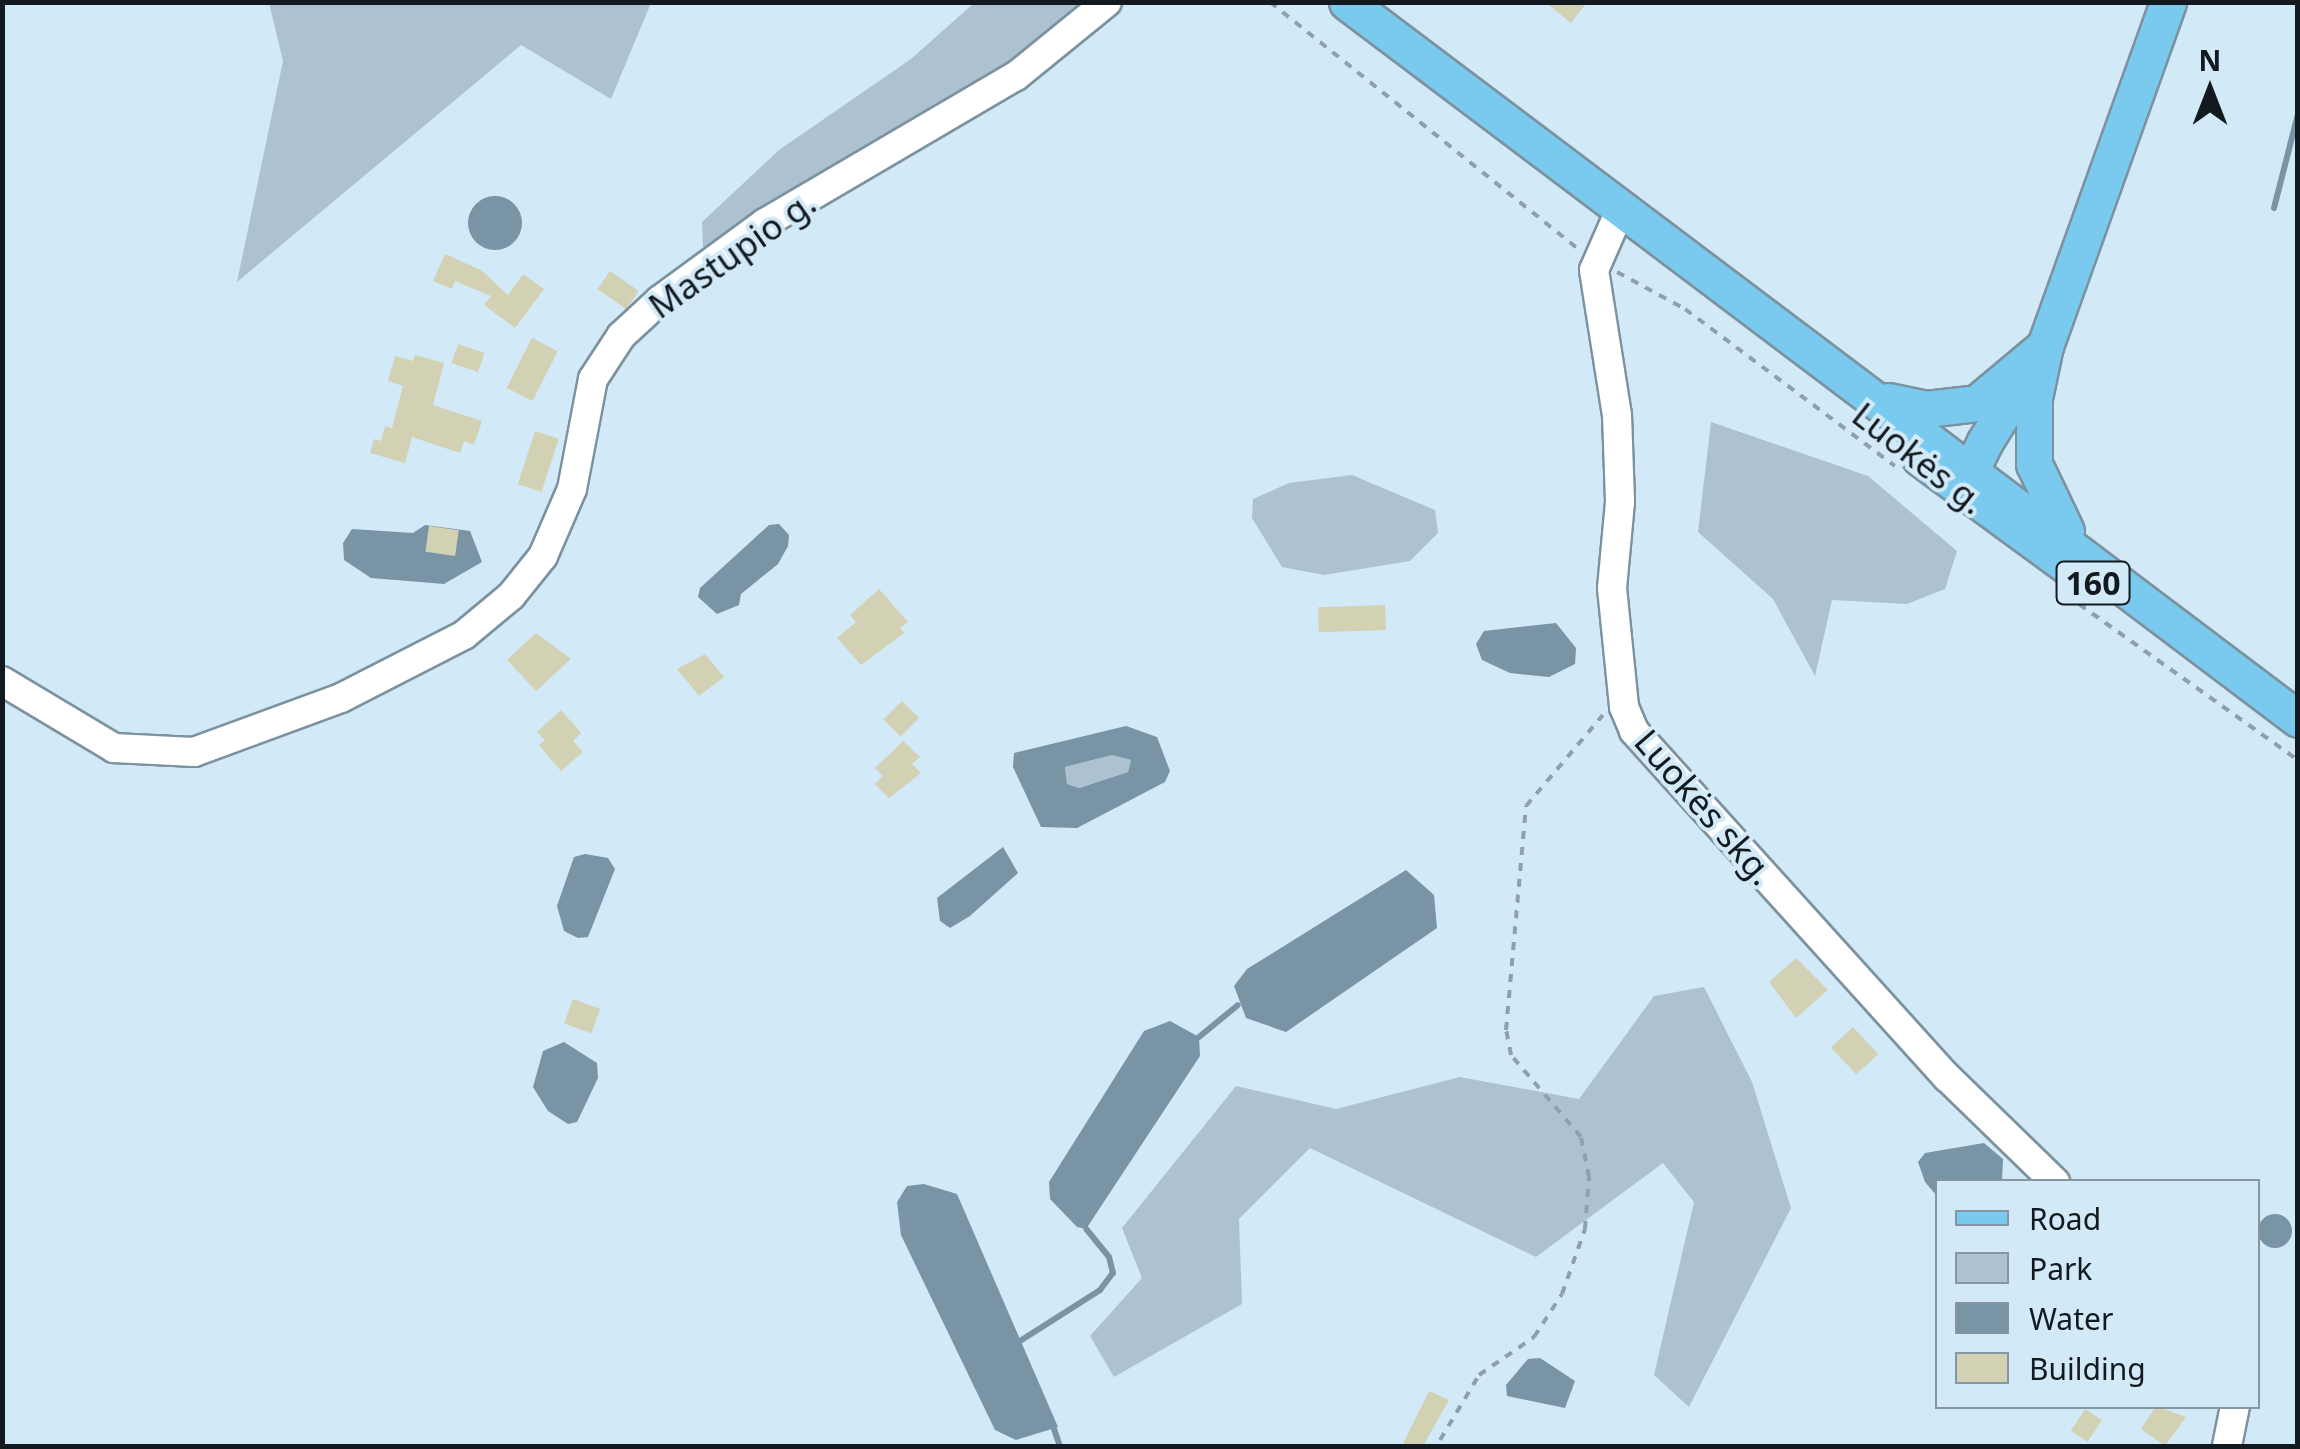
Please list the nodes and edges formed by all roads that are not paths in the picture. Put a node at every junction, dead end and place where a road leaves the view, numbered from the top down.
1 (1106, 2) edge
2 (1347, 2) edge
3 (2168, 2) edge
4 (1630, 221) junction
5 (2045, 346) junction
6 (2034, 398) junction
7 (1879, 399) junction
8 (1947, 479) junction
9 (2074, 545) junction
10 (2217, 659) junction
11 (2, 681) edge
12 (2298, 719) edge
13 (2051, 1179) edge
14 (2234, 1409) edge
15 (2227, 1446) edge

1 - 11 street, Mastupio g.
2 - 4 main road, Luokės g.
3 - 5 main road, 160
4 - 7 main road, Luokės g.
4 - 8 main road, Luokės g.
4 - 13 street, Luokės skg.
5 - 6 main road, 160
5 - 7 main road
5 - 8 main road, 160
6 - 8 main road, 160
6 - 9 main road, 160
7 - 8 main road, Luokės g.
8 - 9 main road, Luokės g.
8 - 10 main road, Luokės g. / 160
9 - 10 main road, Luokės g. / 160
10 - 12 main road, Luokės g. / 160
14 - 15 street

